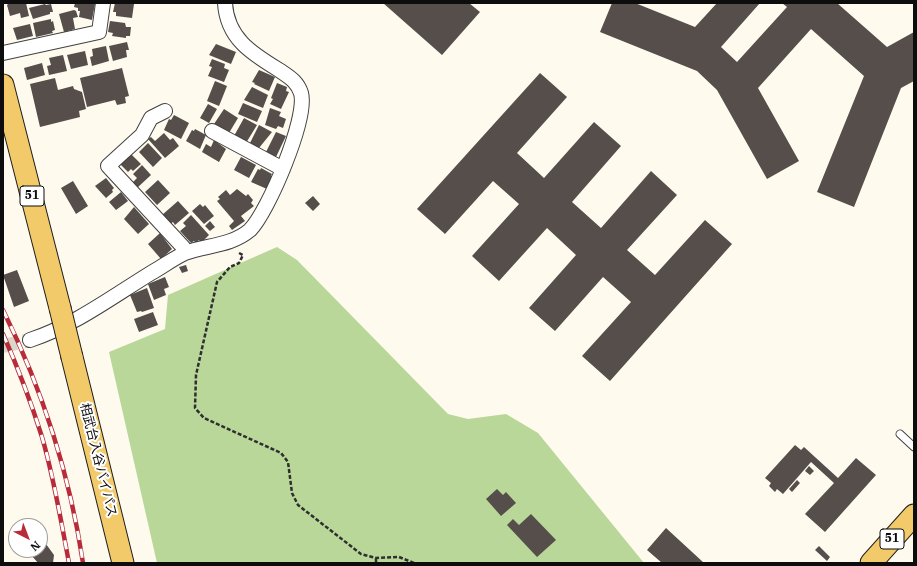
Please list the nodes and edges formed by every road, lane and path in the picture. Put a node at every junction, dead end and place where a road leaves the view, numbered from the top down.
1 (103, 3) edge
2 (225, 3) edge
3 (3, 53) edge
4 (3, 85) edge
5 (165, 111) dead end
6 (212, 131) dead end
7 (283, 169) junction
8 (185, 253) junction
9 (238, 253) dead end
10 (30, 340) tunnel mouth
11 (900, 434) dead end
12 (914, 447) edge
13 (914, 516) edge
14 (376, 558) junction
15 (123, 563) edge
16 (376, 563) edge
17 (414, 563) edge
18 (871, 563) edge

1 - 3 street
2 - 7 street
4 - 15 main road, 相武台入谷バイパス / 51, bridge
5 - 8 street
6 - 7 street
7 - 8 street
8 - 10 street
9 - 14 path
11 - 12 lane
13 - 18 main road, 51
14 - 16 path
14 - 17 path

